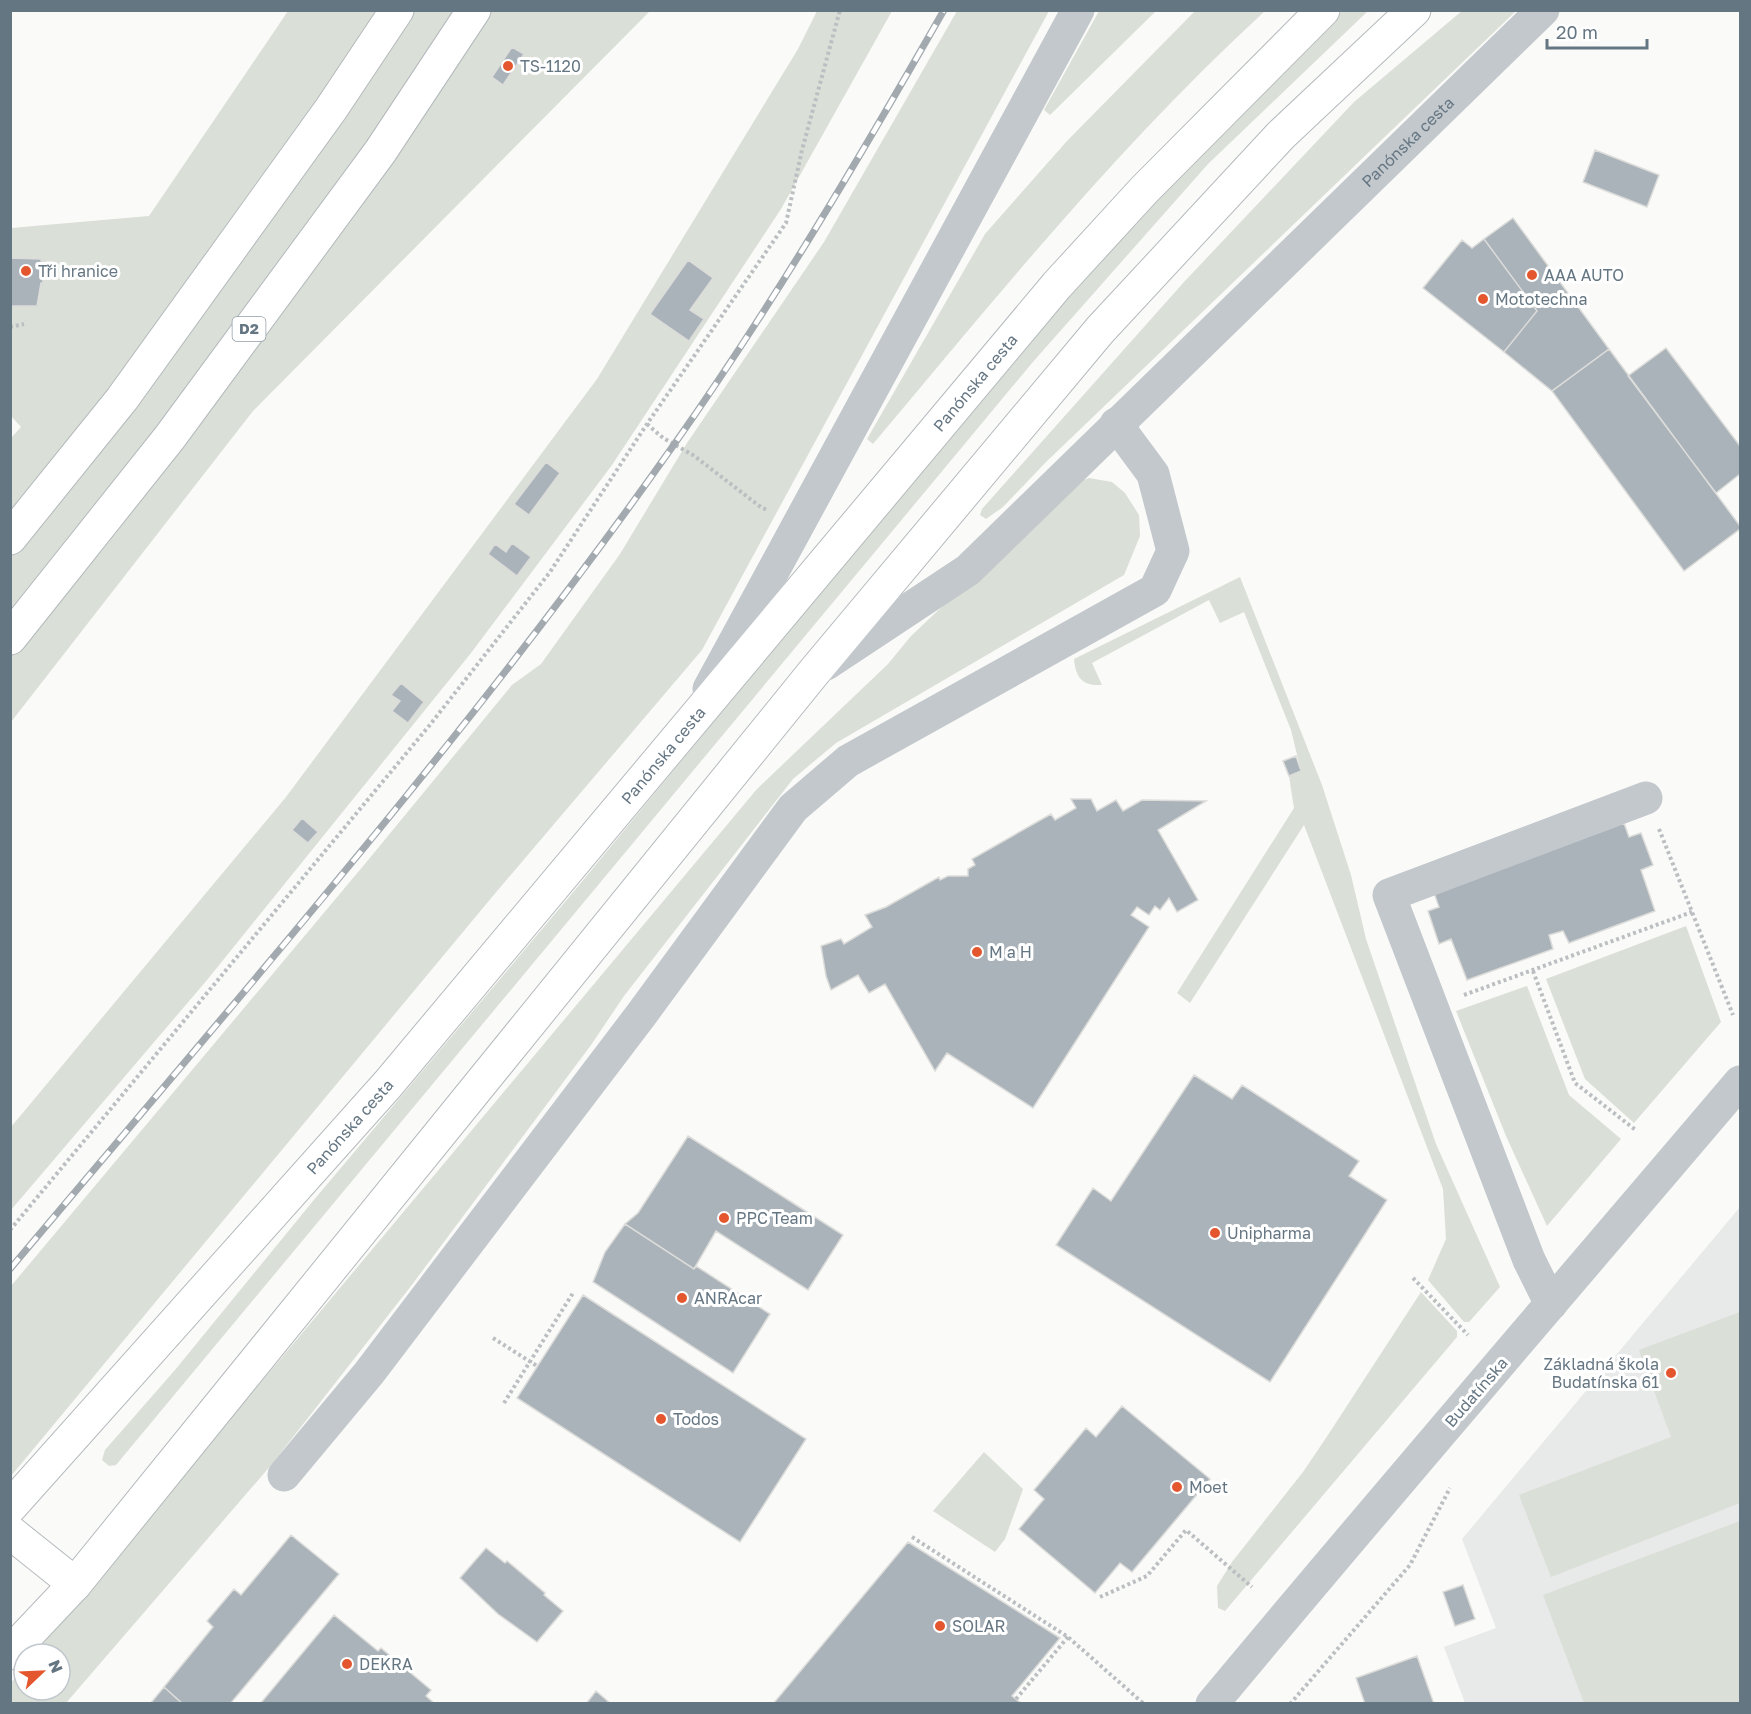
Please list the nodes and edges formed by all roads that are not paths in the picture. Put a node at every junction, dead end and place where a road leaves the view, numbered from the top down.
1 (397, 10) edge
2 (474, 10) edge
3 (1078, 10) edge
4 (1323, 10) edge
5 (1414, 10) edge
6 (1543, 10) edge
7 (1116, 424) junction
8 (10, 538) edge
9 (10, 638) edge
10 (814, 672) junction
11 (692, 720) junction
12 (1646, 798) road end
13 (1740, 1082) edge
14 (1551, 1304) junction
15 (284, 1475) dead end
16 (10, 1507) edge
17 (10, 1532) edge
18 (75, 1584) junction
19 (10, 1653) edge
20 (1212, 1704) edge

1 - 8 main road
2 - 9 main road, D2
3 - 11 street
4 - 11 main road, Panónska cesta
5 - 10 main road, Panónska cesta
6 - 7 street, Panónska cesta
7 - 10 street, Panónska cesta
7 - 15 street
10 - 18 main road, Panónska cesta
11 - 16 main road, Panónska cesta
12 - 14 street
13 - 14 street, Budatínska
14 - 20 street, Budatínska
17 - 18 main road
18 - 19 main road, Panónska cesta

